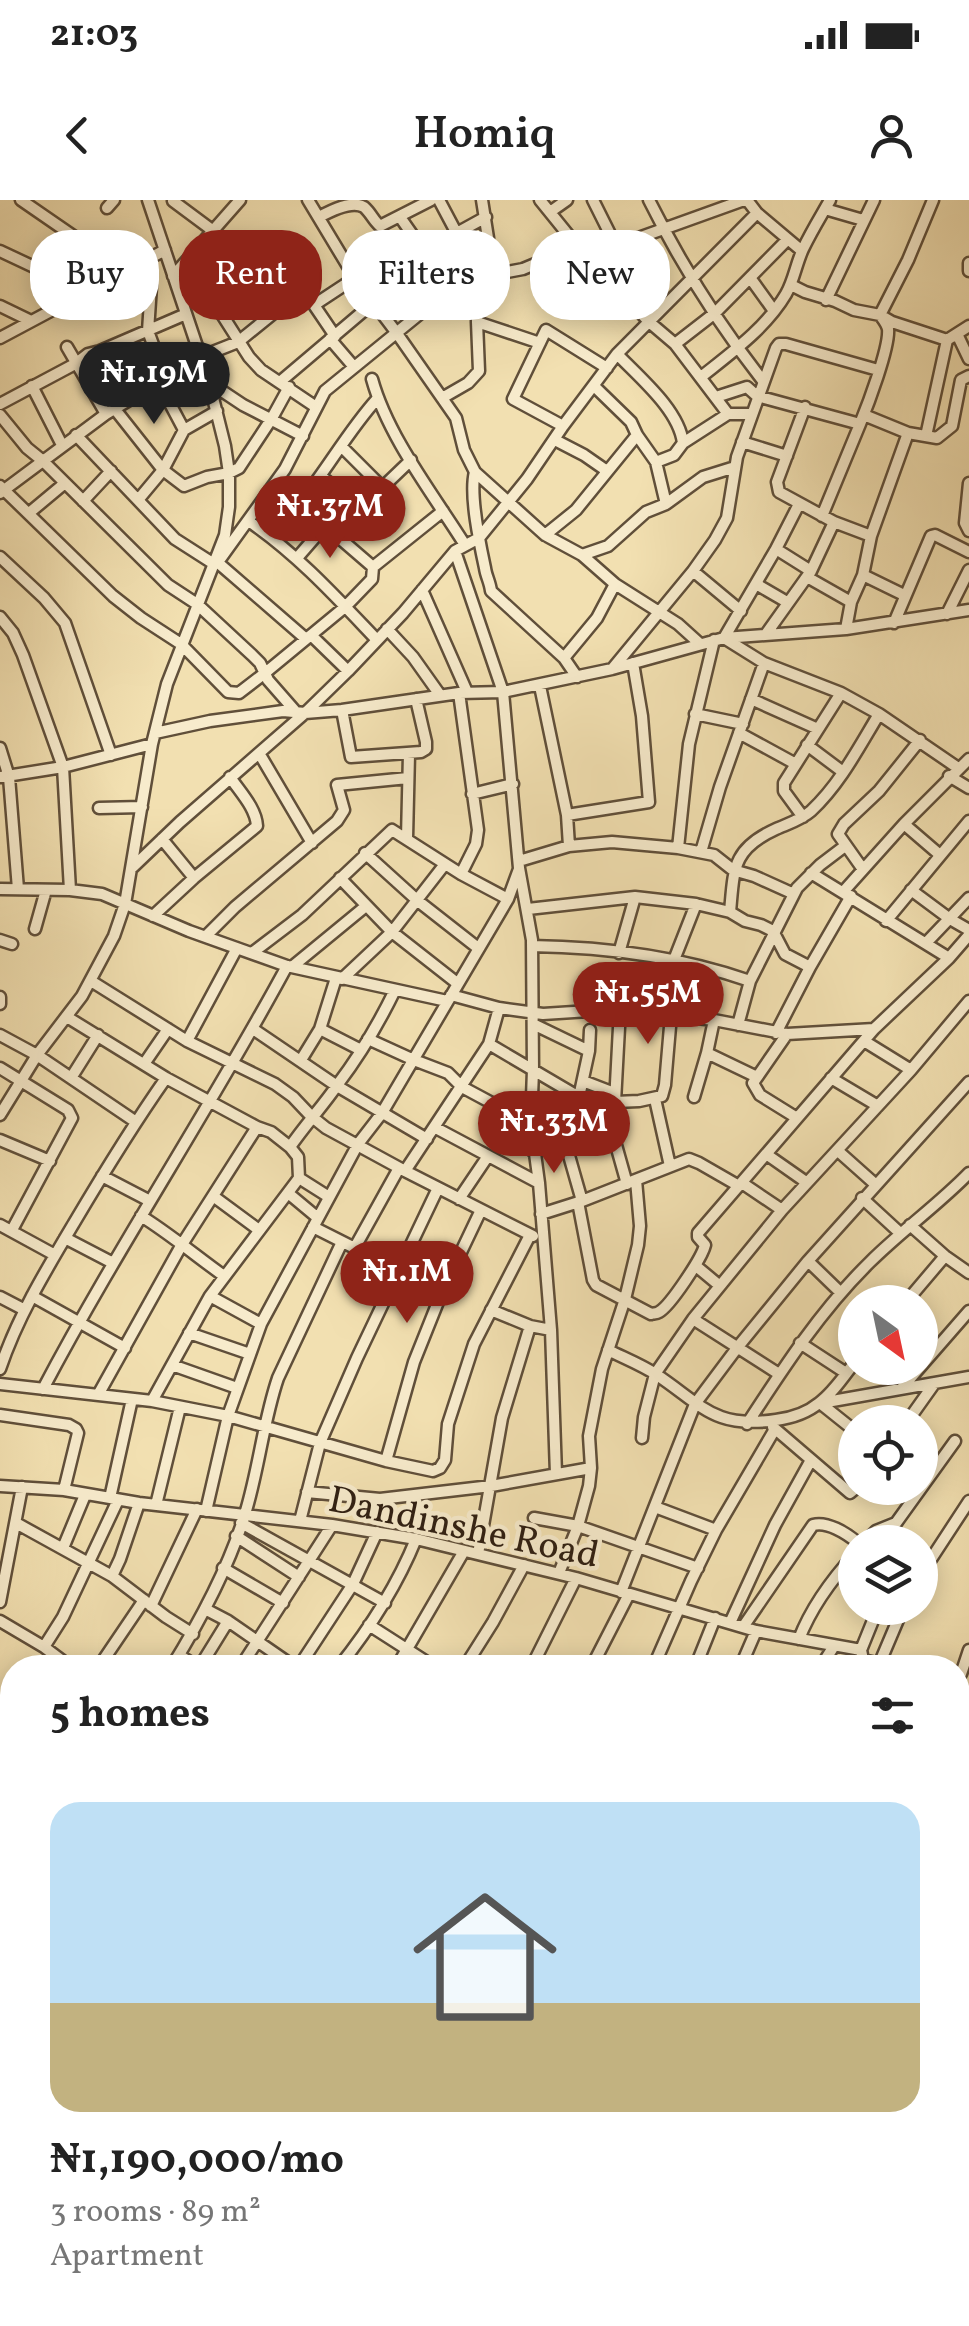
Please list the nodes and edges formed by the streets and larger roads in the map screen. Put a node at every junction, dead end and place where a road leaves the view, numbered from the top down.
1 (21, 200) edge
2 (148, 200) edge
3 (173, 200) edge
4 (240, 200) edge
5 (308, 200) edge
6 (435, 200) edge
7 (482, 200) edge
8 (540, 200) edge
9 (567, 200) edge
10 (593, 200) edge
11 (650, 200) edge
12 (745, 200) edge
13 (874, 200) edge
14 (934, 200) edge
15 (828, 204) edge
16 (550, 212) junction
17 (757, 214) junction
18 (319, 216) junction
19 (400, 217) junction
20 (486, 217) junction
21 (154, 218) junction
22 (863, 220) junction
23 (65, 230) edge
24 (212, 230) joint
25 (409, 230) edge
26 (455, 230) edge
27 (460, 230) edge
28 (487, 230) edge
29 (565, 230) edge
30 (608, 230) edge
31 (664, 230) joint
32 (787, 240) junction
33 (670, 241) edge
34 (164, 250) junction
35 (0, 251) edge
36 (802, 251) junction
37 (159, 252) edge
38 (342, 256) edge
39 (969, 263) edge
40 (30, 265) edge
41 (179, 269) edge
42 (969, 272) edge
43 (173, 276) junction
44 (693, 276) junction
45 (751, 279) junction
46 (791, 285) junction
47 (179, 294) edge
48 (826, 300) junction
49 (0, 306) edge
50 (774, 311) junction
51 (179, 312) edge
52 (715, 313) junction
53 (880, 315) junction
54 (322, 319) edge
55 (149, 320) edge
56 (188, 320) edge
57 (225, 320) edge
58 (264, 320) edge
59 (351, 320) edge
60 (386, 320) edge
61 (412, 320) edge
62 (31, 321) joint
63 (648, 321) junction
64 (477, 322) joint
65 (969, 326) edge
66 (148, 331) junction
67 (396, 332) junction
68 (332, 337) junction
69 (952, 337) junction
70 (0, 338) edge
71 (238, 342) junction
72 (540, 343) junction
73 (675, 344) junction
74 (67, 347) dead end
75 (737, 348) junction
76 (617, 354) junction
77 (200, 357) junction
78 (969, 359) edge
79 (75, 364) junction
80 (354, 366) junction
81 (607, 368) junction
82 (878, 370) junction
83 (969, 376) edge
84 (701, 377) junction
85 (372, 379) dead end
86 (162, 380) junction
87 (763, 381) junction
88 (209, 382) junction
89 (285, 384) junction
90 (32, 386) junction
91 (594, 386) junction
92 (758, 396) junction
93 (716, 397) junction
94 (378, 398) junction
95 (442, 398) junction
96 (0, 404) edge
97 (316, 408) junction
98 (805, 408) junction
99 (110, 411) junction
100 (217, 411) junction
101 (728, 414) junction
102 (752, 414) junction
103 (0, 415) edge
104 (272, 418) junction
105 (862, 420) junction
106 (563, 426) junction
107 (184, 430) junction
108 (908, 434) junction
109 (637, 435) junction
110 (76, 436) junction
111 (303, 436) junction
112 (926, 436) junction
113 (555, 440) junction
114 (742, 442) junction
115 (683, 443) junction
116 (62, 445) junction
117 (341, 446) junction
118 (788, 456) junction
119 (412, 460) junction
120 (43, 461) junction
121 (656, 462) junction
122 (735, 466) junction
123 (163, 470) junction
124 (111, 471) junction
125 (475, 472) junction
126 (607, 472) junction
127 (229, 473) junction
128 (322, 477) junction
129 (65, 483) junction
130 (969, 483) edge
131 (382, 486) junction
132 (274, 488) junction
133 (2, 490) edge
134 (83, 500) junction
135 (138, 500) junction
136 (299, 504) junction
137 (509, 504) junction
138 (666, 504) junction
139 (799, 504) junction
140 (360, 508) junction
141 (443, 510) junction
142 (29, 514) junction
143 (822, 516) junction
144 (250, 522) junction
145 (834, 522) junction
146 (969, 531) edge
147 (335, 533) junction
148 (545, 535) junction
149 (872, 536) junction
150 (479, 538) junction
151 (460, 548) junction
152 (776, 549) junction
153 (969, 552) edge
154 (582, 555) junction
155 (0, 556) edge
156 (297, 558) junction
157 (216, 562) junction
158 (373, 567) junction
159 (969, 570) edge
160 (694, 572) junction
161 (809, 574) junction
162 (863, 574) junction
163 (615, 584) junction
164 (756, 584) junction
165 (422, 590) junction
166 (904, 595) junction
167 (788, 602) junction
168 (851, 602) junction
169 (197, 604) junction
170 (346, 607) junction
171 (740, 611) junction
172 (968, 611) edge
173 (658, 613) junction
174 (948, 614) junction
175 (0, 617) edge
176 (894, 623) junction
177 (846, 629) junction
178 (387, 630) junction
179 (766, 634) junction
180 (308, 637) junction
181 (718, 639) junction
182 (376, 640) junction
183 (700, 643) junction
184 (181, 644) junction
185 (564, 658) junction
186 (633, 663) junction
187 (764, 663) junction
188 (612, 669) junction
189 (348, 670) junction
190 (265, 673) junction
191 (577, 677) junction
192 (540, 686) junction
193 (463, 692) junction
194 (503, 692) junction
195 (841, 693) junction
196 (440, 696) junction
197 (416, 699) junction
198 (751, 699) junction
199 (342, 710) junction
200 (300, 712) junction
201 (695, 714) junction
202 (878, 714) junction
203 (741, 729) junction
204 (818, 729) junction
205 (153, 738) junction
206 (920, 740) junction
207 (807, 746) junction
208 (0, 748) edge
209 (259, 753) junction
210 (409, 754) junction
211 (111, 755) junction
212 (969, 759) edge
213 (794, 764) junction
214 (63, 767) junction
215 (842, 772) junction
216 (954, 772) junction
217 (4, 777) edge
218 (230, 778) junction
219 (408, 778) junction
220 (513, 784) junction
221 (969, 788) edge
222 (472, 794) junction
223 (99, 808) dead end
224 (142, 808) junction
225 (567, 815) junction
226 (803, 817) junction
227 (969, 821) edge
228 (904, 824) junction
229 (406, 838) junction
230 (162, 839) junction
231 (312, 842) junction
232 (568, 846) junction
233 (845, 846) junction
234 (678, 848) junction
235 (701, 852) junction
236 (365, 853) junction
237 (940, 854) junction
238 (445, 864) junction
239 (519, 864) junction
240 (132, 868) junction
241 (862, 868) junction
242 (734, 870) junction
243 (812, 873) junction
244 (461, 874) junction
245 (194, 878) junction
246 (340, 878) junction
247 (0, 889) edge
248 (18, 889) junction
249 (46, 890) junction
250 (70, 890) junction
251 (911, 890) junction
252 (794, 894) junction
253 (847, 894) junction
254 (634, 897) junction
255 (969, 898) edge
256 (508, 899) junction
257 (418, 901) junction
258 (125, 904) junction
259 (696, 904) junction
260 (366, 906) junction
261 (528, 909) junction
262 (730, 912) junction
263 (153, 916) junction
264 (950, 919) junction
265 (886, 920) junction
266 (35, 928) dead end
267 (392, 932) junction
268 (774, 932) junction
269 (969, 932) edge
270 (206, 936) junction
271 (0, 940) edge
272 (926, 943) junction
273 (12, 944) dead end
274 (532, 946) junction
275 (236, 948) junction
276 (478, 948) junction
277 (252, 953) junction
278 (619, 953) junction
279 (949, 958) junction
280 (674, 960) junction
281 (290, 966) junction
282 (810, 967) junction
283 (339, 978) junction
284 (750, 981) junction
285 (91, 982) junction
286 (457, 983) junction
287 (395, 990) junction
288 (449, 998) junction
289 (969, 1001) edge
290 (500, 1008) junction
291 (620, 1008) junction
292 (671, 1015) junction
293 (965, 1016) edge
294 (67, 1017) junction
295 (533, 1019) junction
296 (714, 1020) junction
297 (738, 1025) junction
298 (168, 1029) junction
299 (253, 1029) junction
300 (320, 1029) junction
301 (590, 1030) dead end
302 (874, 1030) junction
303 (781, 1034) junction
304 (0, 1035) edge
305 (98, 1035) junction
306 (368, 1039) junction
307 (187, 1041) junction
308 (864, 1042) junction
309 (489, 1044) junction
310 (361, 1050) junction
311 (589, 1050) junction
312 (707, 1053) junction
313 (36, 1055) junction
314 (302, 1060) junction
315 (414, 1060) junction
316 (144, 1064) junction
317 (232, 1064) junction
318 (0, 1068) edge
319 (533, 1070) junction
320 (912, 1070) junction
321 (757, 1076) junction
322 (71, 1078) junction
323 (166, 1078) junction
324 (831, 1078) junction
325 (583, 1081) junction
326 (20, 1082) junction
327 (969, 1082) edge
328 (338, 1086) junction
329 (462, 1087) junction
330 (694, 1096) dead end
331 (615, 1098) junction
332 (655, 1099) junction
333 (4, 1100) edge
334 (212, 1102) junction
335 (878, 1106) junction
336 (382, 1112) junction
337 (606, 1113) junction
338 (0, 1115) edge
339 (311, 1116) junction
340 (797, 1118) junction
341 (136, 1122) junction
342 (531, 1124) junction
343 (257, 1127) junction
344 (434, 1128) junction
345 (564, 1138) junction
346 (427, 1139) junction
347 (0, 1140) edge
348 (358, 1144) junction
349 (290, 1146) junction
350 (838, 1151) junction
351 (534, 1154) junction
352 (766, 1154) junction
353 (488, 1156) junction
354 (50, 1160) junction
355 (670, 1166) junction
356 (402, 1169) junction
357 (969, 1173) edge
358 (102, 1176) junction
359 (299, 1178) junction
360 (631, 1182) junction
361 (806, 1182) junction
362 (539, 1183) junction
363 (875, 1184) junction
364 (740, 1185) junction
365 (438, 1188) junction
366 (288, 1193) junction
367 (213, 1196) junction
368 (329, 1197) junction
369 (459, 1198) junction
370 (862, 1198) junction
371 (150, 1201) junction
372 (580, 1202) junction
373 (480, 1210) junction
374 (782, 1210) junction
375 (541, 1214) junction
376 (141, 1216) junction
377 (316, 1222) junction
378 (0, 1225) edge
379 (905, 1229) junction
380 (12, 1230) junction
381 (259, 1230) junction
382 (530, 1235) junction
383 (65, 1238) junction
384 (543, 1241) junction
385 (342, 1242) junction
386 (181, 1246) junction
387 (354, 1249) junction
388 (55, 1255) junction
389 (945, 1256) junction
390 (808, 1261) junction
391 (113, 1262) junction
392 (696, 1266) junction
393 (967, 1267) edge
394 (399, 1270) junction
395 (224, 1276) junction
396 (849, 1285) edge
397 (920, 1285) edge
398 (720, 1286) junction
399 (838, 1290) edge
400 (442, 1292) junction
401 (32, 1296) junction
402 (210, 1296) junction
403 (0, 1297) edge
404 (838, 1297) edge
405 (625, 1299) junction
406 (25, 1310) junction
407 (492, 1310) junction
408 (969, 1312) edge
409 (693, 1319) junction
410 (79, 1321) junction
411 (261, 1324) junction
412 (530, 1326) junction
413 (551, 1330) junction
414 (190, 1333) junction
415 (800, 1343) junction
416 (4, 1348) edge
417 (124, 1348) junction
418 (737, 1348) junction
419 (608, 1350) junction
420 (250, 1354) junction
421 (172, 1365) junction
422 (838, 1369) edge
423 (0, 1370) edge
424 (655, 1374) junction
425 (779, 1374) junction
426 (969, 1376) edge
427 (838, 1383) edge
428 (938, 1383) edge
429 (0, 1384) edge
430 (927, 1385) edge
431 (237, 1388) junction
432 (43, 1389) junction
433 (901, 1389) junction
434 (98, 1396) junction
435 (132, 1399) junction
436 (152, 1401) junction
437 (820, 1403) junction
438 (696, 1404) junction
439 (180, 1407) junction
440 (0, 1415) edge
441 (228, 1416) junction
442 (838, 1417) edge
443 (746, 1424) junction
444 (770, 1425) junction
445 (265, 1428) junction
446 (642, 1438) dead end
447 (955, 1440) dead end
448 (320, 1443) junction
449 (810, 1460) junction
450 (386, 1461) junction
451 (591, 1468) junction
452 (556, 1474) junction
453 (838, 1483) edge
454 (0, 1486) edge
455 (492, 1486) junction
456 (22, 1487) junction
457 (64, 1490) junction
458 (307, 1492) junction
459 (85, 1495) junction
460 (114, 1499) junction
461 (969, 1500) edge
462 (140, 1503) junction
463 (156, 1505) junction
464 (655, 1507) junction
465 (201, 1510) junction
466 (534, 1518) dead end
467 (243, 1519) junction
468 (300, 1521) junction
469 (16, 1523) junction
470 (332, 1525) junction
471 (890, 1525) edge
472 (578, 1526) junction
473 (716, 1530) junction
474 (838, 1530) edge
475 (377, 1532) junction
476 (236, 1536) junction
477 (416, 1540) junction
478 (6, 1542) edge
479 (64, 1548) junction
480 (638, 1548) junction
481 (938, 1548) edge
482 (464, 1551) junction
483 (478, 1554) junction
484 (310, 1561) junction
485 (89, 1562) junction
486 (524, 1565) junction
487 (223, 1568) junction
488 (698, 1568) junction
489 (838, 1573) edge
490 (558, 1574) junction
491 (112, 1576) junction
492 (300, 1577) junction
493 (576, 1578) junction
494 (2, 1579) edge
495 (353, 1584) junction
496 (625, 1593) junction
497 (0, 1602) edge
498 (147, 1603) junction
499 (284, 1603) junction
500 (384, 1603) junction
501 (680, 1607) junction
502 (205, 1608) junction
503 (714, 1618) junction
504 (0, 1621) edge
505 (228, 1621) junction
506 (730, 1623) junction
507 (369, 1625) junction
508 (871, 1625) edge
509 (894, 1625) edge
510 (744, 1627) junction
511 (756, 1631) junction
512 (193, 1634) junction
513 (800, 1640) junction
514 (256, 1642) junction
515 (834, 1646) junction
516 (44, 1647) junction
517 (408, 1650) junction
518 (861, 1650) junction
519 (179, 1654) edge
520 (55, 1655) edge
521 (108, 1655) edge
522 (208, 1655) edge
523 (248, 1655) edge
524 (276, 1655) edge
525 (306, 1655) edge
526 (348, 1655) edge
527 (405, 1655) edge
528 (416, 1655) edge
529 (472, 1655) edge
530 (538, 1655) edge
531 (597, 1655) edge
532 (659, 1655) edge
533 (700, 1655) edge
534 (746, 1655) edge
535 (828, 1655) edge
536 (862, 1655) edge
537 (882, 1655) edge

1 - 23 street
2 - 21 street
3 - 21 street
3 - 24 street
4 - 24 street
5 - 18 street
6 - 19 street
6 - 26 street
7 - 20 street
8 - 16 street
9 - 16 street
10 - 30 street
11 - 31 street
12 - 17 street
12 - 31 street
13 - 22 street
14 - 53 street
15 - 22 street
15 - 36 street
16 - 29 street
17 - 32 street
17 - 44 street
18 - 19 street
18 - 38 street
19 - 25 street
20 - 27 street
20 - 28 street
21 - 34 street
22 - 48 street
32 - 36 street
32 - 45 street
33 - 44 street
34 - 37 street
34 - 43 street
35 - 40 street
36 - 46 street
39 - 42 street
41 - 43 street
43 - 47 street
44 - 52 street
44 - 63 street
45 - 50 street
45 - 52 street
46 - 48 street
46 - 50 street
48 - 53 street
49 - 62 street
50 - 75 street
51 - 66 street
52 - 73 street
52 - 75 street
53 - 69 street
53 - 82 street
54 - 68 street
55 - 66 street
56 - 77 street
57 - 71 street
58 - 71 street
59 - 68 street
60 - 67 street
61 - 67 street
62 - 70 street
63 - 73 street
63 - 76 street
64 - 72 street
64 - 95 street
65 - 69 street
66 - 79 street
66 - 86 street
67 - 80 street
67 - 95 street
68 - 80 street
68 - 89 street
69 - 78 street
69 - 112 street
71 - 77 street
71 - 89 street
72 - 81 street
72 - 106 street
73 - 84 street
74 - 79 street
75 - 84 street
75 - 87 street
76 - 81 street
76 - 115 street
77 - 86 street
77 - 88 street
79 - 90 street
79 - 99 street
80 - 97 street
81 - 91 street
82 - 87 street
82 - 105 street
83 - 112 street
84 - 93 street
85 - 94 street
86 - 99 street
86 - 107 street
87 - 92 street
88 - 100 street
88 - 104 street
89 - 97 street
89 - 104 street
90 - 96 street
90 - 116 street
91 - 106 street
91 - 109 street
92 - 93 street
92 - 98 street
92 - 102 street
93 - 101 street
94 - 117 street
94 - 119 street
95 - 125 street
97 - 111 street
98 - 105 street
98 - 118 street
99 - 110 street
99 - 123 street
100 - 107 street
100 - 127 street
101 - 102 street
101 - 115 street
102 - 114 street
103 - 120 street
104 - 111 street
104 - 127 street
105 - 108 street
105 - 143 street
106 - 113 street
107 - 123 street
108 - 112 street
108 - 149 street
109 - 121 street
109 - 126 street
110 - 116 street
110 - 124 street
111 - 132 street
113 - 126 street
113 - 137 street
114 - 118 street
114 - 122 street
115 - 121 street
116 - 120 street
117 - 128 street
117 - 131 street
118 - 139 street
119 - 131 street
119 - 141 street
120 - 129 street
120 - 133 street
121 - 138 street
122 - 138 street
122 - 160 street
123 - 127 street
123 - 135 street
124 - 134 street
124 - 135 street
125 - 137 street
125 - 150 street
126 - 148 street
127 - 157 street
128 - 136 street
128 - 140 street
129 - 134 street
129 - 142 street
130 - 146 street
131 - 140 street
132 - 136 street
132 - 144 street
133 - 142 street
134 - 169 street
135 - 157 street
136 - 147 street
137 - 148 street
137 - 150 street
138 - 154 street
139 - 143 street
139 - 152 street
140 - 147 street
141 - 151 street
141 - 158 street
142 - 184 street
143 - 145 street
144 - 156 street
144 - 157 street
145 - 149 street
145 - 161 street
147 - 156 street
147 - 158 street
148 - 154 street
149 - 162 street
150 - 151 street
150 - 185 street
151 - 165 street
151 - 194 street
152 - 161 street
152 - 164 street
153 - 166 street
154 - 163 street
155 - 211 street
156 - 170 street
157 - 169 street
157 - 180 street
158 - 170 street
159 - 174 street
160 - 171 street
160 - 173 street
161 - 167 street
161 - 168 street
162 - 166 street
162 - 168 street
163 - 173 street
163 - 185 street
164 - 167 street
164 - 171 street
165 - 178 street
165 - 193 street
166 - 176 street
167 - 179 street
168 - 177 street
169 - 184 street
169 - 190 street
170 - 180 street
170 - 182 street
171 - 181 street
172 - 174 street
173 - 183 street
173 - 188 street
174 - 176 street
175 - 214 street
176 - 177 street
177 - 179 street
178 - 182 street
178 - 196 street
179 - 181 street
180 - 189 street
180 - 190 street
181 - 183 street
181 - 187 street
181 - 201 street
182 - 189 street
183 - 186 street
184 - 190 street
184 - 205 street
185 - 191 street
186 - 188 street
186 - 225 street
187 - 195 street
187 - 198 street
188 - 191 street
189 - 200 street
190 - 200 street
191 - 192 street
192 - 194 street
192 - 225 street
193 - 194 street
193 - 196 street
193 - 222 street
194 - 220 street
195 - 202 street
195 - 204 street
196 - 197 street
197 - 199 street
197 - 210 street
198 - 203 street
198 - 204 street
199 - 200 street
199 - 210 street
200 - 205 street
200 - 209 street
201 - 203 street
201 - 234 street
202 - 206 street
202 - 215 street
203 - 213 street
203 - 235 street
204 - 207 street
205 - 211 street
205 - 224 street
206 - 216 street
206 - 233 street
207 - 213 street
207 - 215 street
208 - 217 street
209 - 218 street
209 - 231 street
210 - 219 street
211 - 214 street
212 - 216 street
213 - 226 street
214 - 217 street
214 - 250 street
215 - 226 street
216 - 221 street
216 - 228 street
217 - 248 street
218 - 230 street
218 - 245 street
219 - 229 street
219 - 231 street
220 - 222 street
220 - 239 street
222 - 244 street
223 - 224 street
224 - 240 street
225 - 232 street
226 - 242 street
227 - 237 street
228 - 237 street
228 - 241 street
229 - 236 street
229 - 238 street
230 - 240 street
230 - 245 street
231 - 270 street
232 - 234 street
232 - 239 street
233 - 241 street
233 - 243 street
234 - 235 street
235 - 242 street
236 - 246 street
236 - 257 street
237 - 251 street
238 - 244 street
238 - 257 street
239 - 256 street
239 - 261 street
240 - 258 street
241 - 253 street
242 - 252 street
242 - 262 street
243 - 252 street
243 - 253 street
244 - 256 street
245 - 263 street
246 - 260 street
246 - 277 street
247 - 248 street
248 - 249 street
249 - 250 street
249 - 266 street
250 - 258 street
251 - 264 street
251 - 265 street
252 - 268 street
253 - 265 street
253 - 282 street
254 - 259 street
254 - 261 street
254 - 278 street
255 - 264 street
256 - 276 street
257 - 267 street
257 - 276 street
258 - 263 street
258 - 285 street
259 - 262 street
259 - 280 street
260 - 267 street
260 - 281 street
261 - 274 street
262 - 268 street
263 - 270 street
264 - 269 street
264 - 272 street
265 - 272 street
267 - 283 street
267 - 286 street
268 - 282 street
268 - 284 street
269 - 279 street
270 - 275 street
271 - 273 street
272 - 279 street
274 - 278 street
274 - 295 street
275 - 277 street
275 - 307 street
276 - 286 street
277 - 281 street
278 - 280 street
279 - 302 street
280 - 284 street
281 - 283 street
281 - 299 street
282 - 303 street
283 - 287 street
283 - 300 street
284 - 297 street
285 - 294 street
285 - 298 street
286 - 288 street
287 - 288 street
287 - 306 street
288 - 290 street
288 - 315 street
289 - 293 street
290 - 295 street
290 - 309 street
291 - 292 street
291 - 295 street
291 - 331 street
292 - 296 street
292 - 332 street
293 - 320 street
294 - 305 street
294 - 313 street
295 - 311 street
295 - 319 street
296 - 297 street
296 - 312 street
297 - 303 street
298 - 307 street
298 - 316 street
299 - 314 street
299 - 317 street
300 - 310 street
300 - 314 street
301 - 311 street
302 - 303 street
302 - 308 street
303 - 321 street
304 - 313 street
305 - 316 street
305 - 322 street
306 - 310 street
306 - 315 street
307 - 317 street
308 - 320 street
308 - 324 street
309 - 319 street
309 - 329 street
310 - 328 street
311 - 325 street
312 - 321 street
312 - 330 street
313 - 322 street
313 - 326 street
314 - 328 street
315 - 329 street
315 - 336 street
316 - 323 street
317 - 334 street
317 - 339 street
318 - 326 street
319 - 325 street
319 - 342 street
320 - 335 street
321 - 340 street
322 - 341 street
323 - 334 street
323 - 341 street
324 - 335 street
324 - 340 street
325 - 331 street
326 - 333 street
326 - 354 street
327 - 363 street
328 - 336 street
328 - 339 street
329 - 342 street
329 - 344 street
331 - 332 street
331 - 337 street
332 - 355 street
333 - 338 street
334 - 343 street
334 - 371 street
335 - 350 street
336 - 346 street
336 - 348 street
337 - 345 street
337 - 360 street
339 - 348 street
339 - 349 street
340 - 352 street
341 - 358 street
342 - 351 street
343 - 349 street
343 - 367 street
344 - 346 street
344 - 353 street
345 - 351 street
345 - 372 street
346 - 356 street
347 - 354 street
348 - 356 street
348 - 368 street
349 - 359 street
350 - 361 street
350 - 363 street
351 - 362 street
352 - 361 street
352 - 364 street
353 - 362 street
353 - 369 street
354 - 380 street
355 - 360 street
355 - 364 street
356 - 365 street
356 - 387 street
357 - 379 street
358 - 371 street
358 - 383 street
359 - 366 street
359 - 368 street
360 - 372 street
360 - 405 street
361 - 374 street
362 - 375 street
363 - 370 street
364 - 374 street
364 - 392 street
365 - 369 street
365 - 394 street
366 - 377 street
366 - 381 street
367 - 381 street
367 - 386 street
368 - 377 street
369 - 373 street
370 - 379 street
370 - 390 street
371 - 376 street
372 - 375 street
372 - 405 street
373 - 382 street
373 - 400 street
374 - 398 street
375 - 384 street
376 - 386 street
376 - 391 street
377 - 385 street
377 - 411 street
378 - 380 street
379 - 389 street
379 - 396 street
380 - 388 street
381 - 395 street
382 - 384 street
382 - 407 street
383 - 388 street
383 - 391 street
384 - 413 street
385 - 387 street
385 - 445 street
386 - 395 street
386 - 417 street
387 - 394 street
388 - 401 street
389 - 393 street
389 - 397 street
390 - 399 street
390 - 418 street
391 - 410 street
392 - 398 street
392 - 405 street
394 - 400 street
394 - 448 street
395 - 402 street
398 - 409 street
400 - 450 street
401 - 406 street
401 - 410 street
402 - 411 street
402 - 414 street
403 - 406 street
404 - 415 street
405 - 419 street
406 - 416 street
407 - 412 street
407 - 450 street
408 - 433 street
409 - 418 street
409 - 424 street
410 - 417 street
410 - 432 street
411 - 420 street
412 - 413 street
412 - 455 street
413 - 452 street
414 - 420 street
414 - 421 street
415 - 422 street
415 - 425 street
416 - 423 street
417 - 434 street
418 - 425 street
418 - 438 street
419 - 424 street
419 - 451 street
420 - 431 street
421 - 431 street
421 - 436 street
424 - 438 street
424 - 446 street
425 - 443 street
426 - 428 street
427 - 437 street
429 - 432 street
430 - 433 street
431 - 441 street
432 - 434 street
433 - 437 street
434 - 435 street
435 - 436 street
435 - 460 street
436 - 439 street
437 - 442 street
437 - 444 street
438 - 443 street
438 - 464 street
439 - 441 street
439 - 463 street
440 - 457 street
441 - 445 street
441 - 465 street
443 - 444 street
444 - 449 street
444 - 473 street
445 - 448 street
445 - 467 street
447 - 471 street
448 - 450 street
448 - 458 street
449 - 453 street
449 - 506 street
451 - 452 street
451 - 472 street
452 - 455 street
454 - 456 street, Dandinshe Road
455 - 458 street
455 - 483 street
456 - 457 street, Dandinshe Road
456 - 469 street
457 - 459 street, Dandinshe Road
458 - 468 street
459 - 460 street, Dandinshe Road
459 - 479 street
460 - 462 street, Dandinshe Road
460 - 485 street
461 - 481 street
462 - 463 street, Dandinshe Road
462 - 491 street
463 - 465 street, Dandinshe Road
464 - 473 street
464 - 480 street
465 - 467 street, Dandinshe Road
465 - 498 street
466 - 472 street
467 - 468 street, Dandinshe Road
467 - 476 street
467 - 484 street
468 - 470 street, Dandinshe Road
469 - 478 street
469 - 479 street
470 - 475 street, Dandinshe Road
470 - 484 street
472 - 480 street
472 - 490 street
473 - 488 street
474 - 510 street
475 - 477 street, Dandinshe Road
475 - 495 street
476 - 487 street
476 - 492 street
477 - 482 street, Dandinshe Road
477 - 500 street
478 - 494 street
479 - 485 street
480 - 488 street
480 - 496 street
482 - 483 street, Dandinshe Road
482 - 517 street
483 - 486 street, Dandinshe Road
484 - 492 street
484 - 495 street
485 - 491 street
485 - 516 street
486 - 490 street, Dandinshe Road
486 - 529 street
487 - 499 street
487 - 502 street
488 - 501 street
489 - 513 street
490 - 493 street, Dandinshe Road
491 - 498 street
492 - 499 street
493 - 496 street, Dandinshe Road
493 - 530 street
494 - 497 street
495 - 500 street
495 - 525 street
496 - 501 street, Dandinshe Road
496 - 531 street
498 - 512 street
498 - 521 street
499 - 514 street
500 - 507 street
501 - 503 street, Dandinshe Road
501 - 532 street
502 - 505 street
502 - 512 street
503 - 506 street, Dandinshe Road
503 - 533 street
504 - 516 street
505 - 514 street
505 - 522 street
506 - 510 street, Dandinshe Road
507 - 517 street
507 - 526 street
508 - 518 street
509 - 537 street
510 - 511 street, Dandinshe Road
511 - 513 street, Dandinshe Road
511 - 534 street
512 - 519 street
513 - 515 street, Dandinshe Road
514 - 523 street
514 - 524 street
515 - 518 street, Dandinshe Road
515 - 535 street
516 - 520 street
517 - 527 street
517 - 528 street
518 - 536 street, Dandinshe Road

